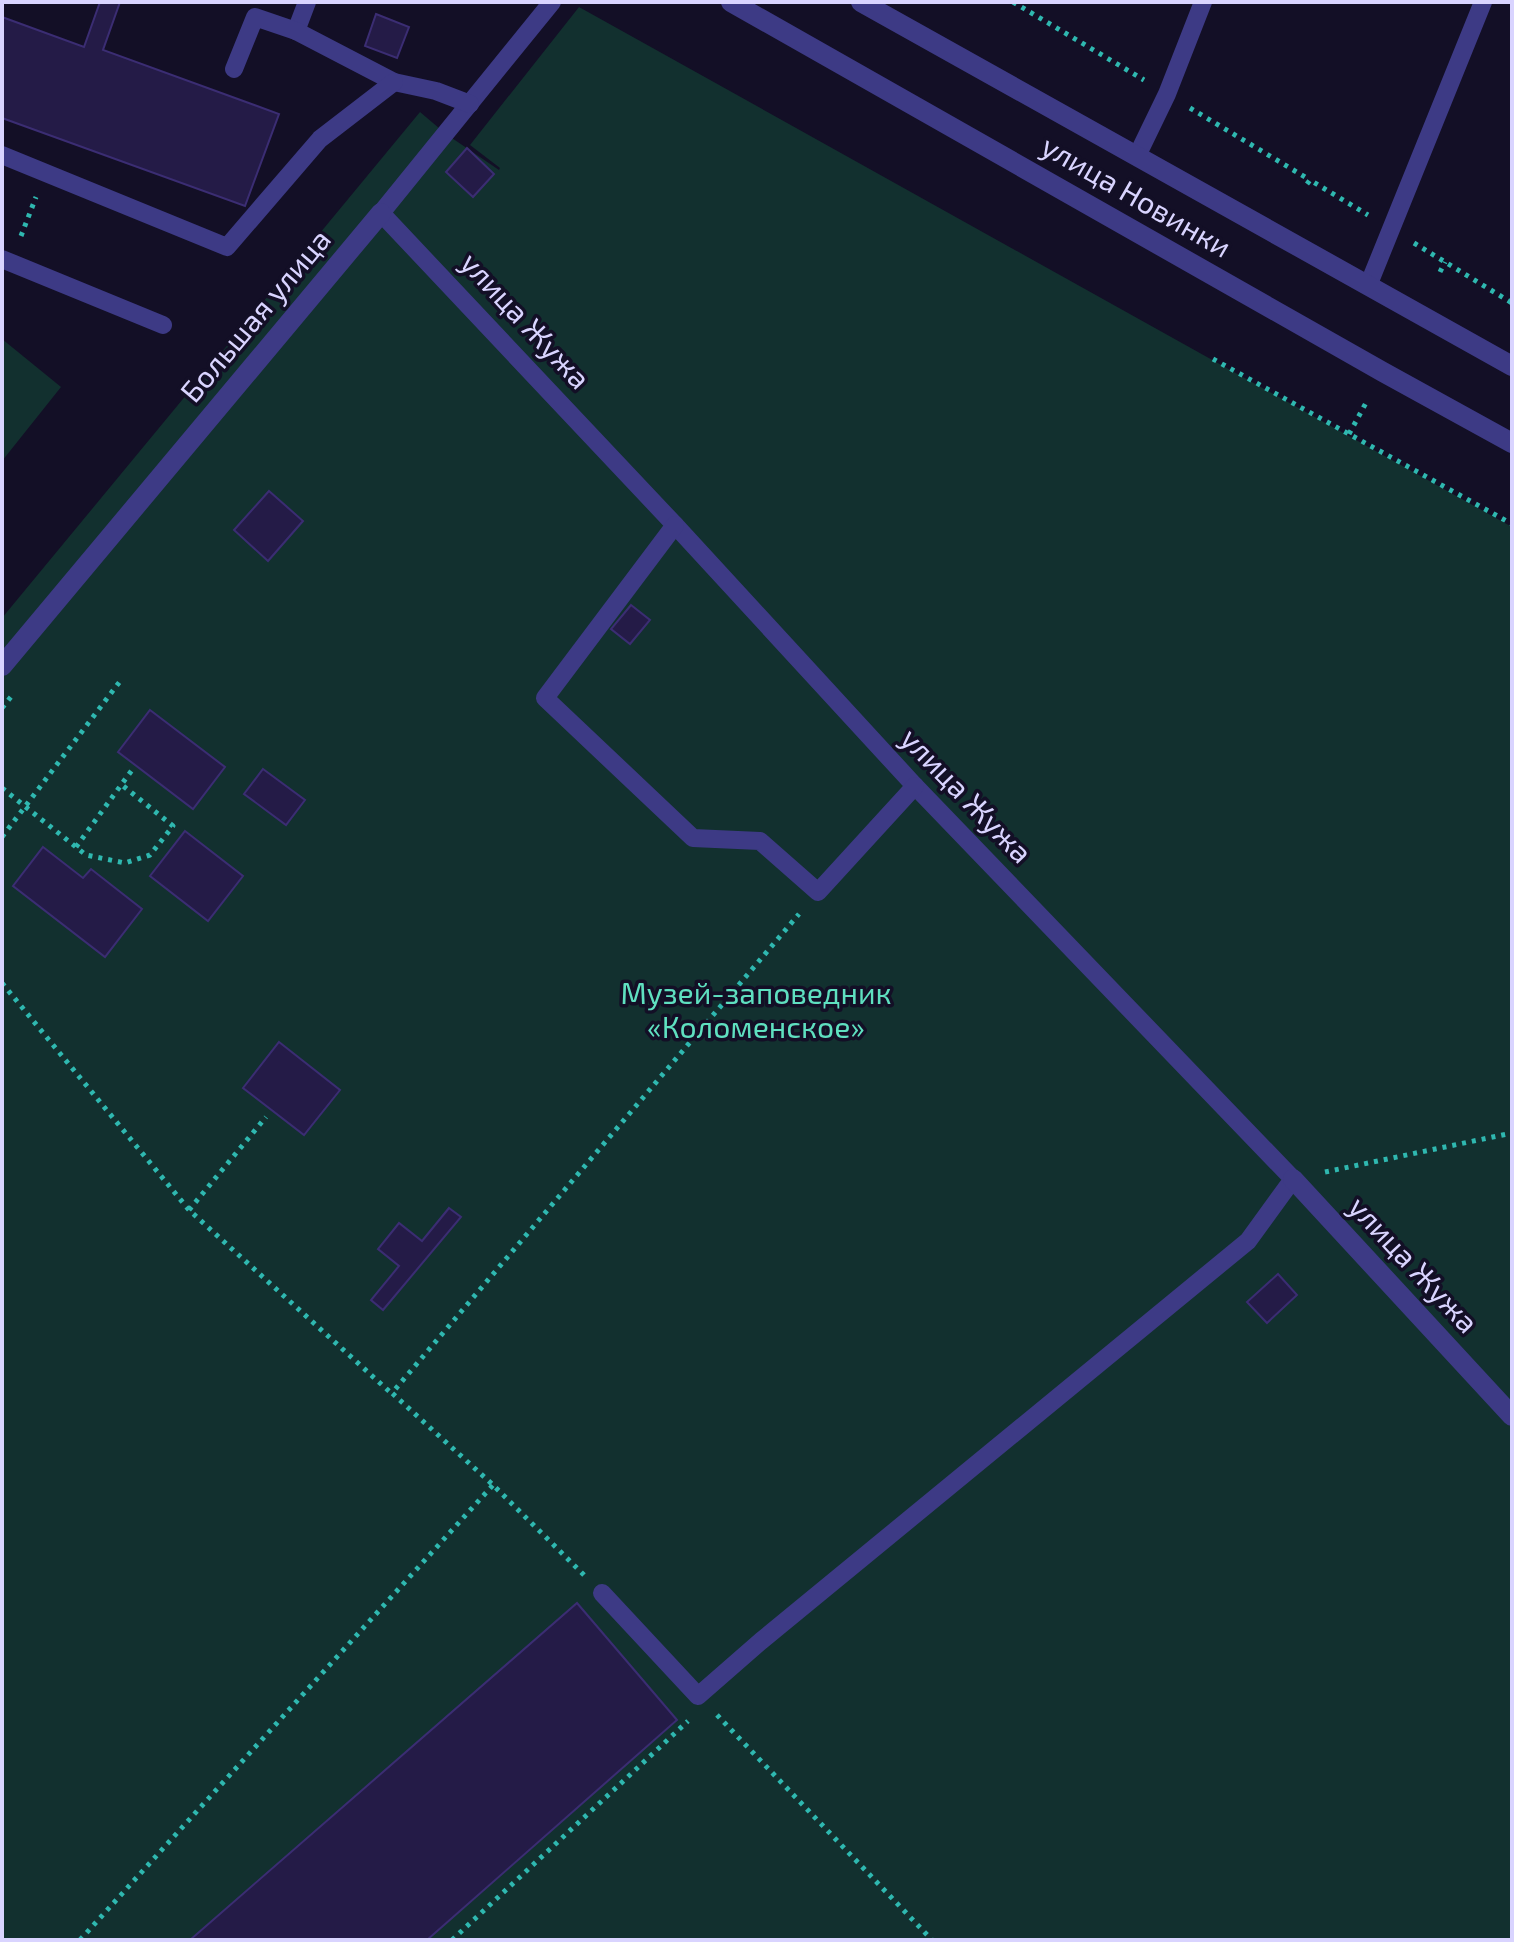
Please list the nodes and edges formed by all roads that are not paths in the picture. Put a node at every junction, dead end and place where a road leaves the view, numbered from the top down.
1 (307, 2) edge
2 (552, 2) edge
3 (731, 2) edge
4 (1203, 2) edge
5 (1483, 2) edge
6 (868, 4) edge
7 (296, 31) junction
8 (234, 69) dead end
9 (394, 82) junction
10 (470, 104) junction
11 (2, 155) edge
12 (1137, 156) junction
13 (381, 213) junction
14 (6, 261) edge
15 (1368, 286) junction
16 (163, 325) dead end
17 (1512, 366) edge
18 (1512, 443) edge
19 (675, 525) junction
20 (2, 666) edge
21 (915, 786) junction
22 (1293, 1179) junction
23 (1512, 1416) edge
24 (602, 1593) road end

1 - 7 lane
2 - 10 lane, Большая улица
3 - 18 street, улица Новинки
4 - 12 lane
5 - 15 lane
6 - 12 street, улица Новинки
7 - 8 lane
7 - 9 lane
9 - 10 lane
9 - 11 lane
10 - 13 lane, Большая улица
12 - 15 street, улица Новинки
13 - 19 lane, улица Жужа
13 - 20 street, Большая улица
14 - 16 lane
15 - 17 street, улица Новинки
19 - 21 lane, улица Жужа
19 - 21 lane
21 - 22 lane, улица Жужа
22 - 23 street, улица Жужа
22 - 24 lane

